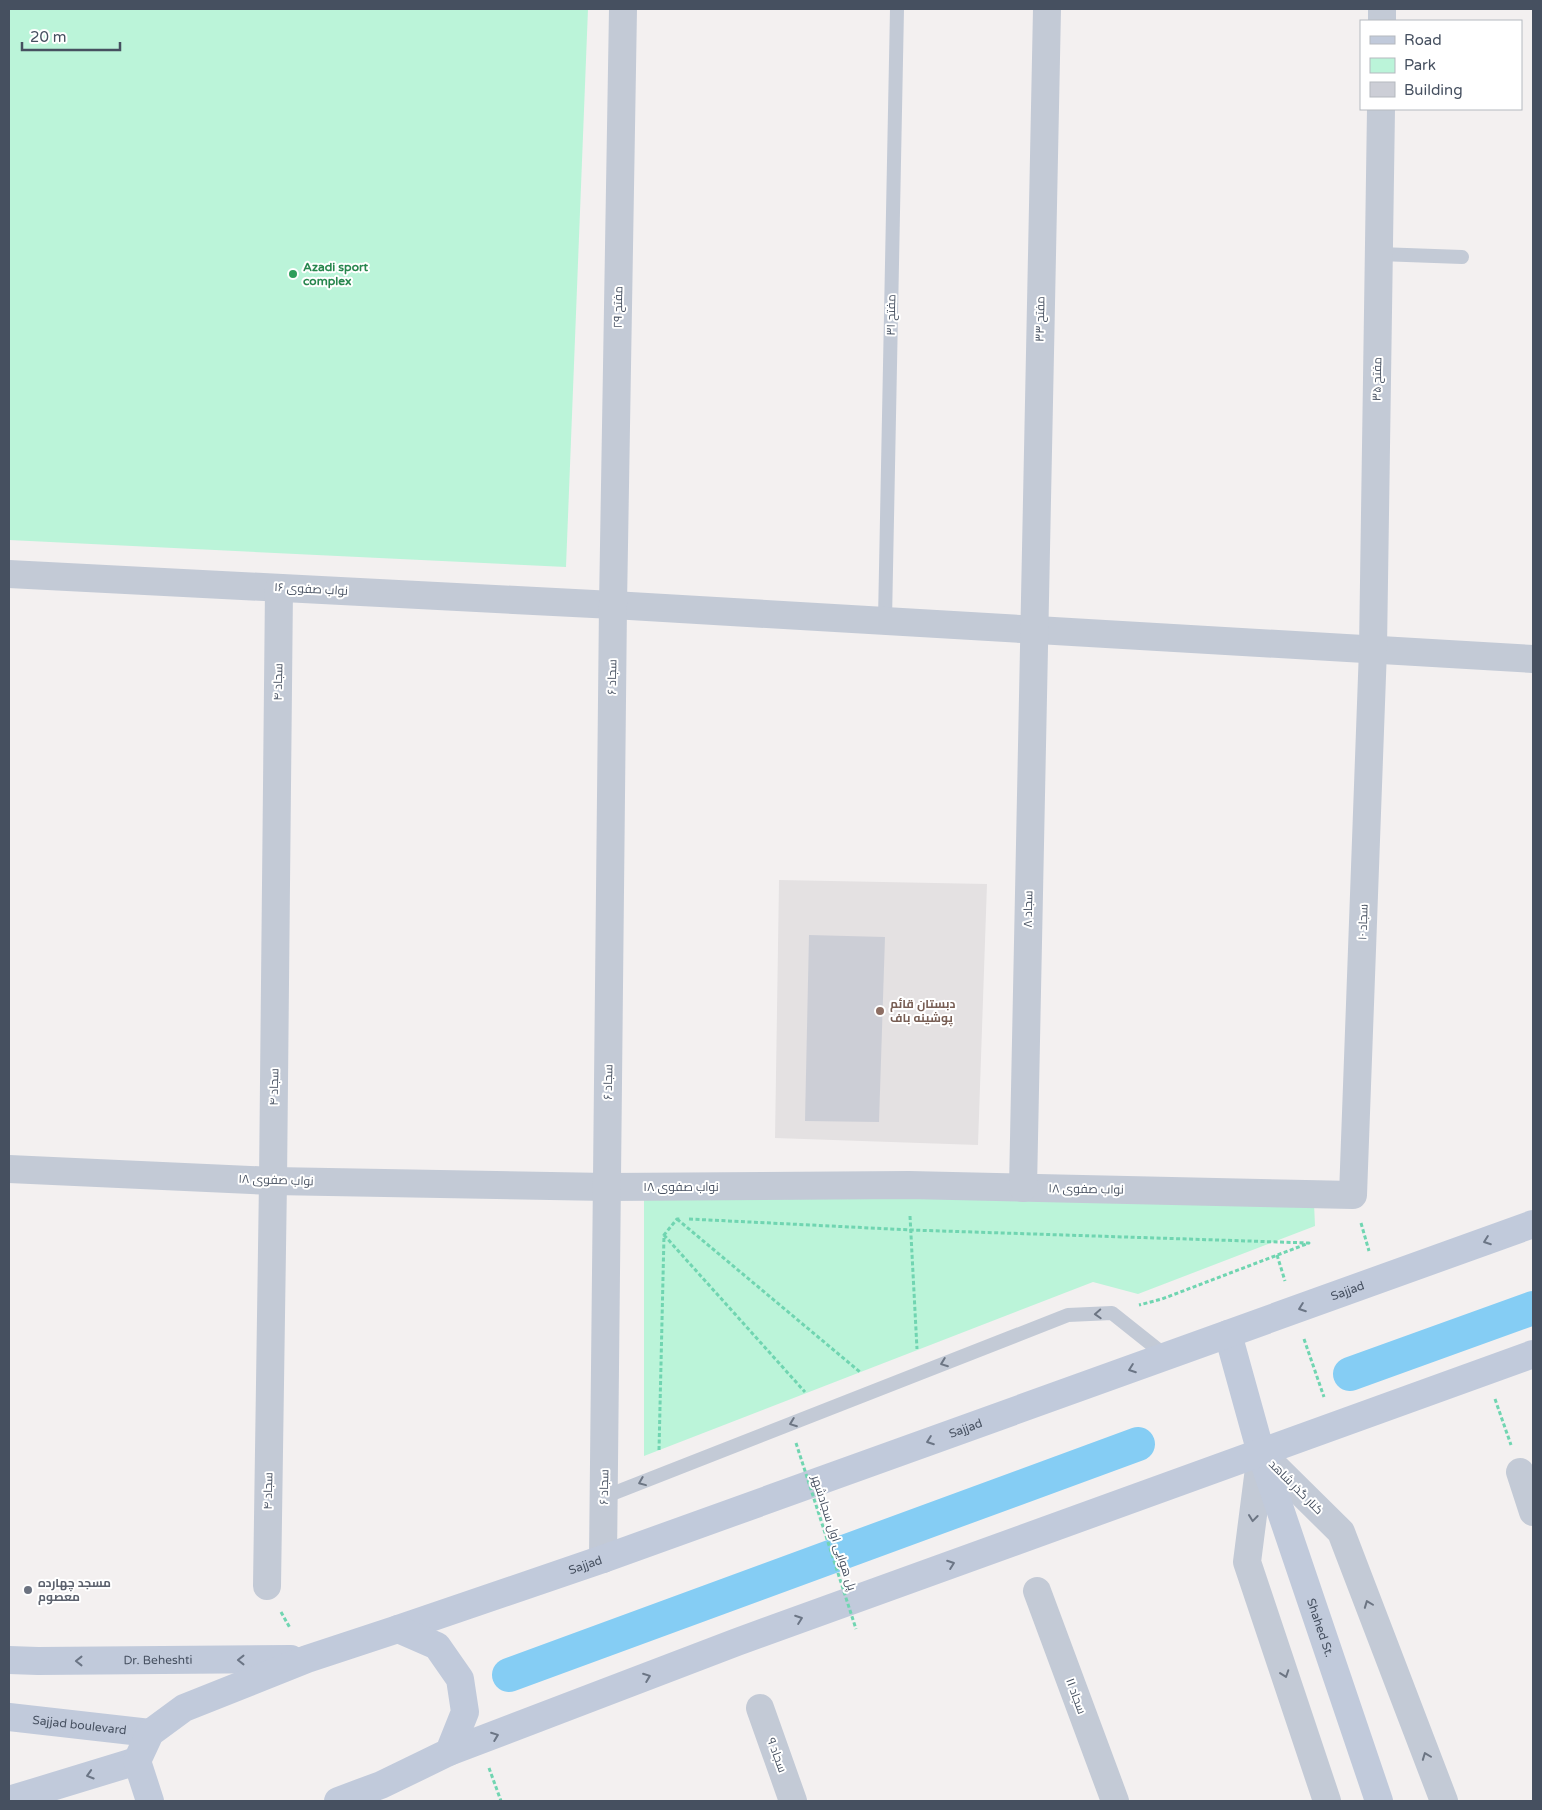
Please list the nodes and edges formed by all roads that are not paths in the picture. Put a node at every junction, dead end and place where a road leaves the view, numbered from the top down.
1 (623, 9) edge
2 (897, 9) edge
3 (1047, 9) edge
4 (1381, 110) edge
5 (1379, 254) junction
6 (1462, 257) dead end
7 (9, 574) edge
8 (279, 588) junction
9 (613, 605) junction
10 (885, 620) junction
11 (1033, 629) junction
12 (1373, 649) junction
13 (1533, 659) edge
14 (9, 1169) edge
15 (273, 1181) junction
16 (607, 1188) junction
17 (1023, 1188) junction
18 (1353, 1195) joint
19 (1533, 1224) edge
20 (1228, 1334) junction
21 (1533, 1354) edge
22 (1166, 1356) junction
23 (1261, 1452) junction
24 (1520, 1472) road end
25 (604, 1497) junction
26 (1533, 1512) edge
27 (604, 1559) junction
28 (267, 1586) road end
29 (1037, 1591) dead end
30 (398, 1629) junction
31 (308, 1659) junction
32 (9, 1660) edge
33 (760, 1708) dead end
34 (9, 1716) edge
35 (150, 1733) junction
36 (449, 1752) junction
37 (137, 1761) junction
38 (9, 1800) edge
39 (150, 1801) edge
40 (338, 1801) edge
41 (793, 1801) edge
42 (1115, 1801) edge
43 (1328, 1801) edge
44 (1378, 1801) edge
45 (1444, 1801) edge

1 - 9 street, مفتح ۲۹
2 - 10 lane, مفتح ۳۱
3 - 11 street, مفتح ۳۳
4 - 5 street, مفتح ۳۵
5 - 6 lane
5 - 12 street, مفتح ۳۵
7 - 8 street, نواب صفوی ۱۶
8 - 9 street, نواب صفوی ۱۶
8 - 15 street, سجاد ۴
9 - 10 street, نواب صفوی ۱۶
9 - 16 street, سجاد ۶
10 - 11 street, نواب صفوی ۱۶
11 - 12 street, نواب صفوی ۱۶
11 - 17 street, سجاد ۸
12 - 13 street, نواب صفوی ۱۶
12 - 18 street, سجاد ۱۰
14 - 15 street, نواب صفوی ۱۸
15 - 16 street, نواب صفوی ۱۸
15 - 28 street, سجاد ۴
16 - 17 street, نواب صفوی ۱۸
16 - 25 street, سجاد ۶
17 - 18 street, نواب صفوی ۱۸
19 -> 20 main road, Sajjad
20 - 22 main road, Sajjad
20 - 23 main road, Shahed St.
21 - 23 main road
22 -> 25 lane
22 -> 27 main road, Sajjad
36 -> 23 main road
23 -> 43 street, کنار گذر شاهد
23 - 44 main road, Shahed St.
45 -> 23 street, کنار گذر شاهد
24 - 26 street
25 - 27 street, سجاد ۶
27 - 30 main road, Sajjad
29 - 42 street, سجاد ۱۱
30 - 31 main road, Sajjad
30 - 36 main road
31 -> 32 main road, Dr. Beheshti
31 - 35 main road
33 - 41 street, سجاد ۹
34 - 35 main road, Sajjad boulevard
35 - 37 main road
36 - 40 main road
37 -> 38 main road
37 - 39 main road

